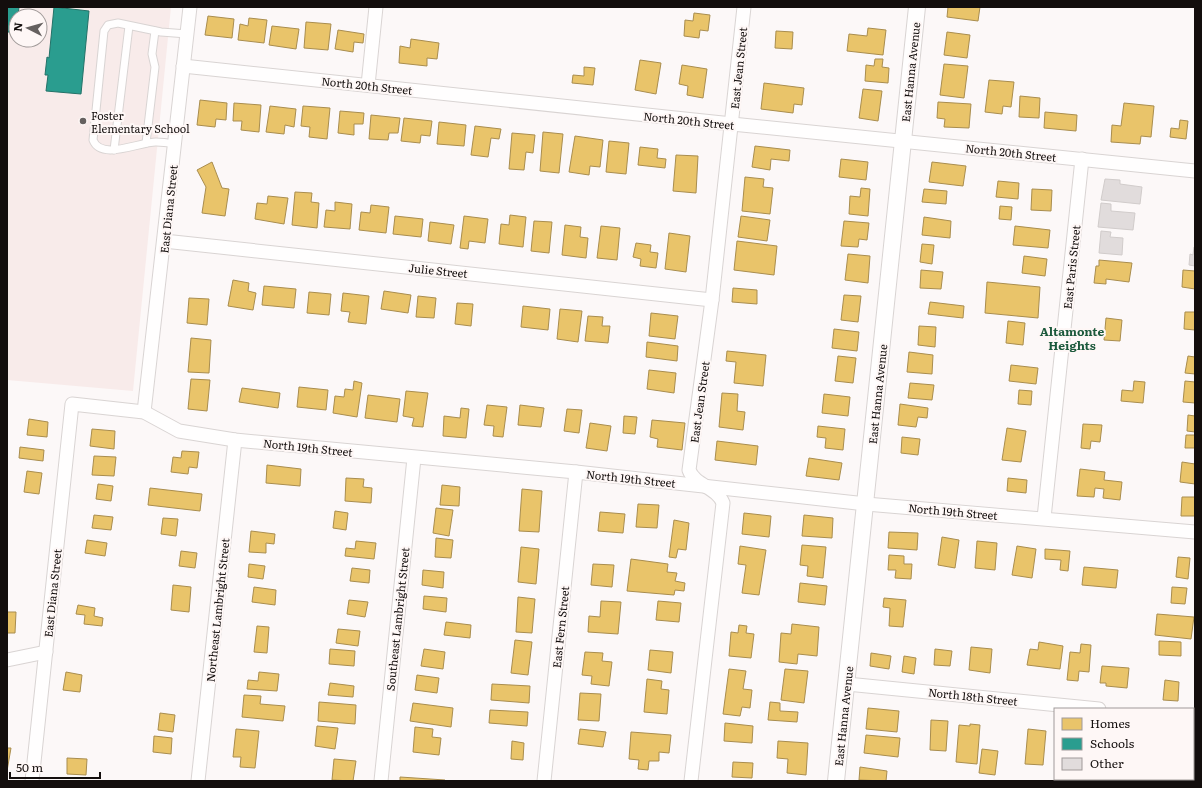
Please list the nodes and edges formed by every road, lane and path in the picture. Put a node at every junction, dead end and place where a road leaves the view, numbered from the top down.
1 (190, 7) edge
2 (376, 7) edge
3 (744, 7) edge
4 (916, 7) edge
5 (130, 26) junction
6 (155, 30) junction
7 (187, 34) junction
8 (183, 66) junction
9 (368, 85) junction
10 (732, 124) junction
11 (903, 140) junction
12 (146, 144) junction
13 (175, 144) junction
14 (114, 150) junction
15 (1082, 159) junction
16 (1195, 171) edge
17 (164, 240) junction
18 (712, 300) junction
19 (72, 404) joint
20 (144, 412) junction
21 (235, 440) junction
22 (414, 458) junction
23 (576, 472) junction
24 (705, 486) junction
25 (866, 504) junction
26 (1044, 518) junction
27 (1195, 532) edge
28 (46, 652) junction
29 (7, 660) edge
30 (847, 684) junction
31 (1089, 708) edge
32 (32, 781) edge
33 (198, 781) edge
34 (381, 781) edge
35 (544, 781) edge
36 (692, 781) edge
37 (836, 781) edge

1 - 7 street, East Diana Street
2 - 9 street
3 - 10 street, East Jean Street
4 - 11 street, East Hanna Avenue
5 - 6 lane
5 - 14 lane
5 - 14 lane
6 - 7 lane
6 - 12 lane
7 - 8 street, East Diana Street
8 - 9 street, North 20th Street
8 - 13 street, East Diana Street
9 - 10 street, North 20th Street
10 - 11 street, North 20th Street
10 - 18 street, East Jean Street
11 - 15 street, North 20th Street
11 - 25 street, East Hanna Avenue
12 - 13 lane
12 - 14 lane
13 - 17 street, East Diana Street
15 - 16 street, North 20th Street
15 - 26 street, East Paris Street
17 - 18 street, Julie Street
17 - 20 street, East Diana Street
18 - 24 street, East Jean Street
19 - 20 street, North 19th Street
19 - 28 street, East Diana Street
20 - 21 street, North 19th Street
21 - 22 street, North 19th Street
21 - 33 street, Northeast Lambright Street
22 - 23 street, North 19th Street
22 - 34 street, Southeast Lambright Street
23 - 24 street, North 19th Street
23 - 35 street, East Fern Street
24 - 25 street, North 19th Street
24 - 36 street, East Jean Street
25 - 26 street, North 19th Street
25 - 30 street, East Hanna Avenue
26 - 27 street, North 19th Street
28 - 29 street
28 - 32 street, East Diana Street
30 - 31 street, North 18th Street
30 - 37 street, East Hanna Avenue

